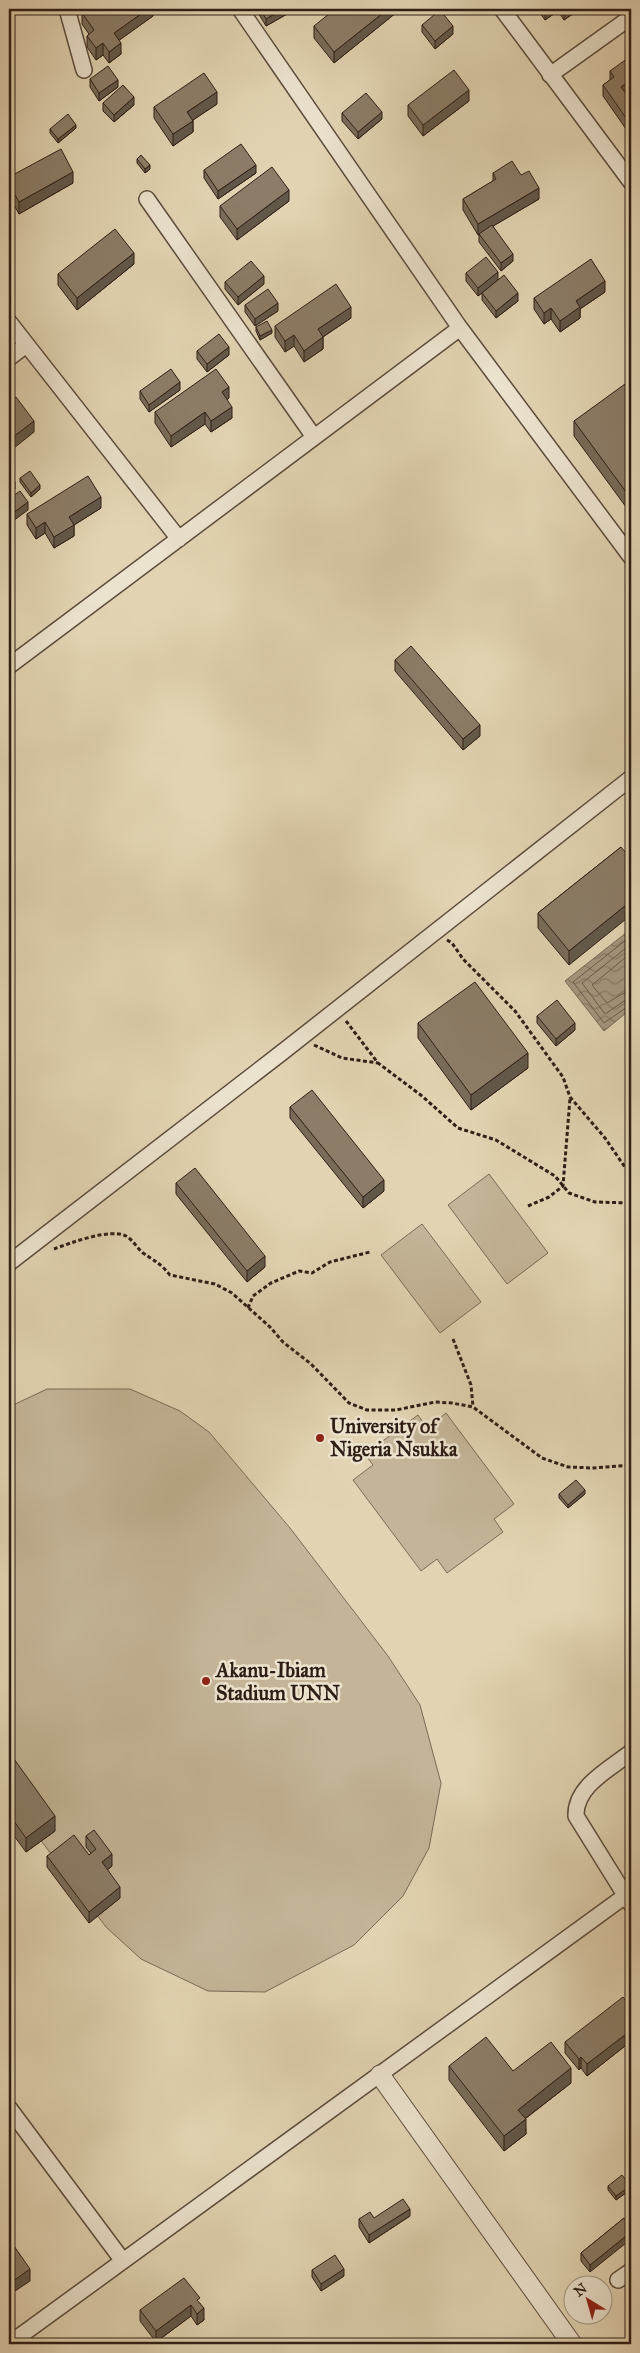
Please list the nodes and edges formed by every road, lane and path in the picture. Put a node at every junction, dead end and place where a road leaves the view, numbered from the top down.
1 (67, 9) edge
2 (240, 9) edge
3 (502, 9) edge
4 (631, 17) edge
5 (84, 70) dead end
6 (550, 75) junction
7 (631, 182) edge
8 (147, 199) dead end
9 (9, 322) edge
10 (460, 328) junction
11 (26, 345) junction
12 (9, 358) edge
13 (314, 437) junction
14 (179, 539) junction
15 (631, 557) edge
16 (9, 666) edge
17 (631, 778) edge
18 (433, 933) junction
19 (336, 1009) junction
20 (300, 1038) junction
21 (378, 1063) junction
22 (570, 1097) junction
23 (631, 1176) edge
24 (563, 1186) junction
25 (631, 1203) edge
26 (528, 1206) dead end
27 (52, 1250) dead end
28 (370, 1252) dead end
29 (9, 1263) edge
30 (248, 1308) junction
31 (454, 1339) dead end
32 (473, 1407) junction
33 (631, 1465) edge
34 (631, 1752) edge
35 (628, 1900) edge
36 (380, 2074) junction
37 (9, 2108) edge
38 (123, 2261) junction
39 (631, 2271) edge
40 (618, 2280) dead end
41 (10, 2344) edge
42 (572, 2344) edge

1 - 5 street
2 - 10 street
3 - 6 street
4 - 6 street
6 - 7 street
8 - 13 street
9 - 11 street
10 - 13 street
10 - 15 street
11 - 12 street
11 - 14 street
13 - 14 street
14 - 16 street
17 - 18 street
18 - 19 street
18 - 22 path
19 - 20 street
19 - 21 path
20 - 21 path
20 - 29 street
21 - 24 path
22 - 23 path
22 - 24 path
24 - 25 path
24 - 26 path
27 - 30 path
28 - 30 path
30 - 32 path
31 - 32 path
32 - 33 path
34 - 35 street
35 - 36 street
36 - 38 street
36 - 42 street
37 - 38 street
38 - 41 street
39 - 40 street

